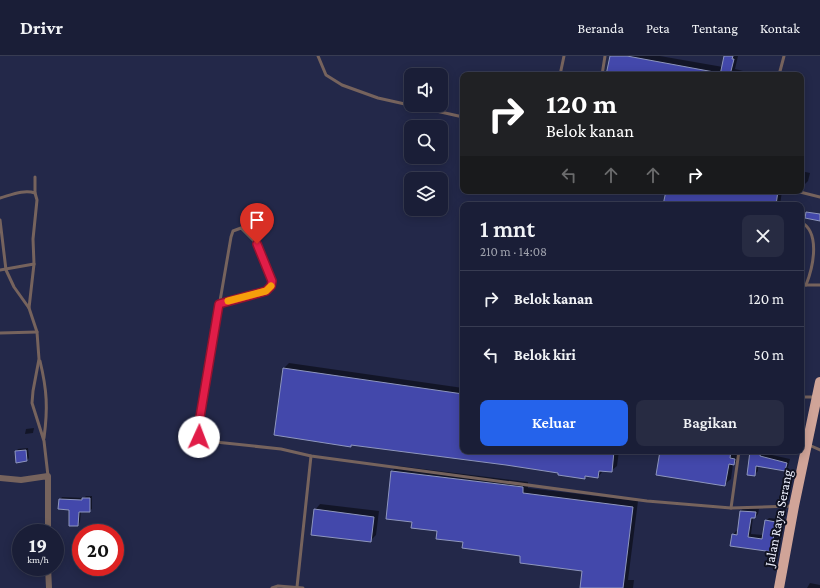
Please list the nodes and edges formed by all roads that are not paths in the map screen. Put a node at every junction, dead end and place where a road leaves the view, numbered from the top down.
1 (318, 56) edge
2 (564, 56) edge
3 (605, 56) edge
4 (784, 56) edge
5 (561, 72) edge
6 (602, 72) edge
7 (780, 72) edge
8 (460, 116) edge
9 (36, 177) dead end
10 (35, 193) junction
11 (804, 193) edge
12 (820, 197) edge
13 (0, 198) edge
14 (0, 220) edge
15 (804, 224) edge
16 (34, 264) junction
17 (0, 270) edge
18 (6, 270) junction
19 (806, 285) joint
20 (820, 285) edge
21 (219, 304) junction
22 (29, 308) junction
23 (37, 332) junction
24 (0, 333) edge
25 (39, 359) junction
26 (820, 382) edge
27 (804, 397) edge
28 (816, 397) junction
29 (44, 441) junction
30 (807, 444) junction
31 (820, 450) edge
32 (738, 454) edge
33 (311, 456) junction
34 (48, 476) junction
35 (0, 478) edge
36 (794, 506) junction
37 (731, 508) junction
38 (48, 524) edge
39 (48, 576) edge
40 (297, 587) junction
41 (49, 588) edge
42 (272, 588) edge
43 (303, 588) edge
44 (779, 588) edge

1 - 8 lane
2 - 5 lane
3 - 6 lane
4 - 7 lane
9 - 10 lane
10 - 13 lane
10 - 16 lane
11 - 12 lane
14 - 18 lane
15 - 19 lane
16 - 18 lane
16 - 22 lane
17 - 18 lane
18 - 22 lane
19 - 20 lane
21 - 21 lane
21 - 33 lane
22 - 23 lane
23 - 24 lane
23 - 25 lane
25 - 29 lane
25 - 29 lane
26 - 28 highway, Jalan Raya Serang
27 - 28 lane
28 - 30 highway, Jalan Raya Serang
29 - 34 lane
30 - 31 lane
30 - 36 highway, Jalan Raya Serang
32 - 37 lane
33 - 37 lane
33 - 40 lane
34 - 35 street
34 - 38 street
36 - 37 lane
36 - 44 highway, Jalan Raya Serang
39 - 41 street
40 - 42 lane
40 - 43 lane

